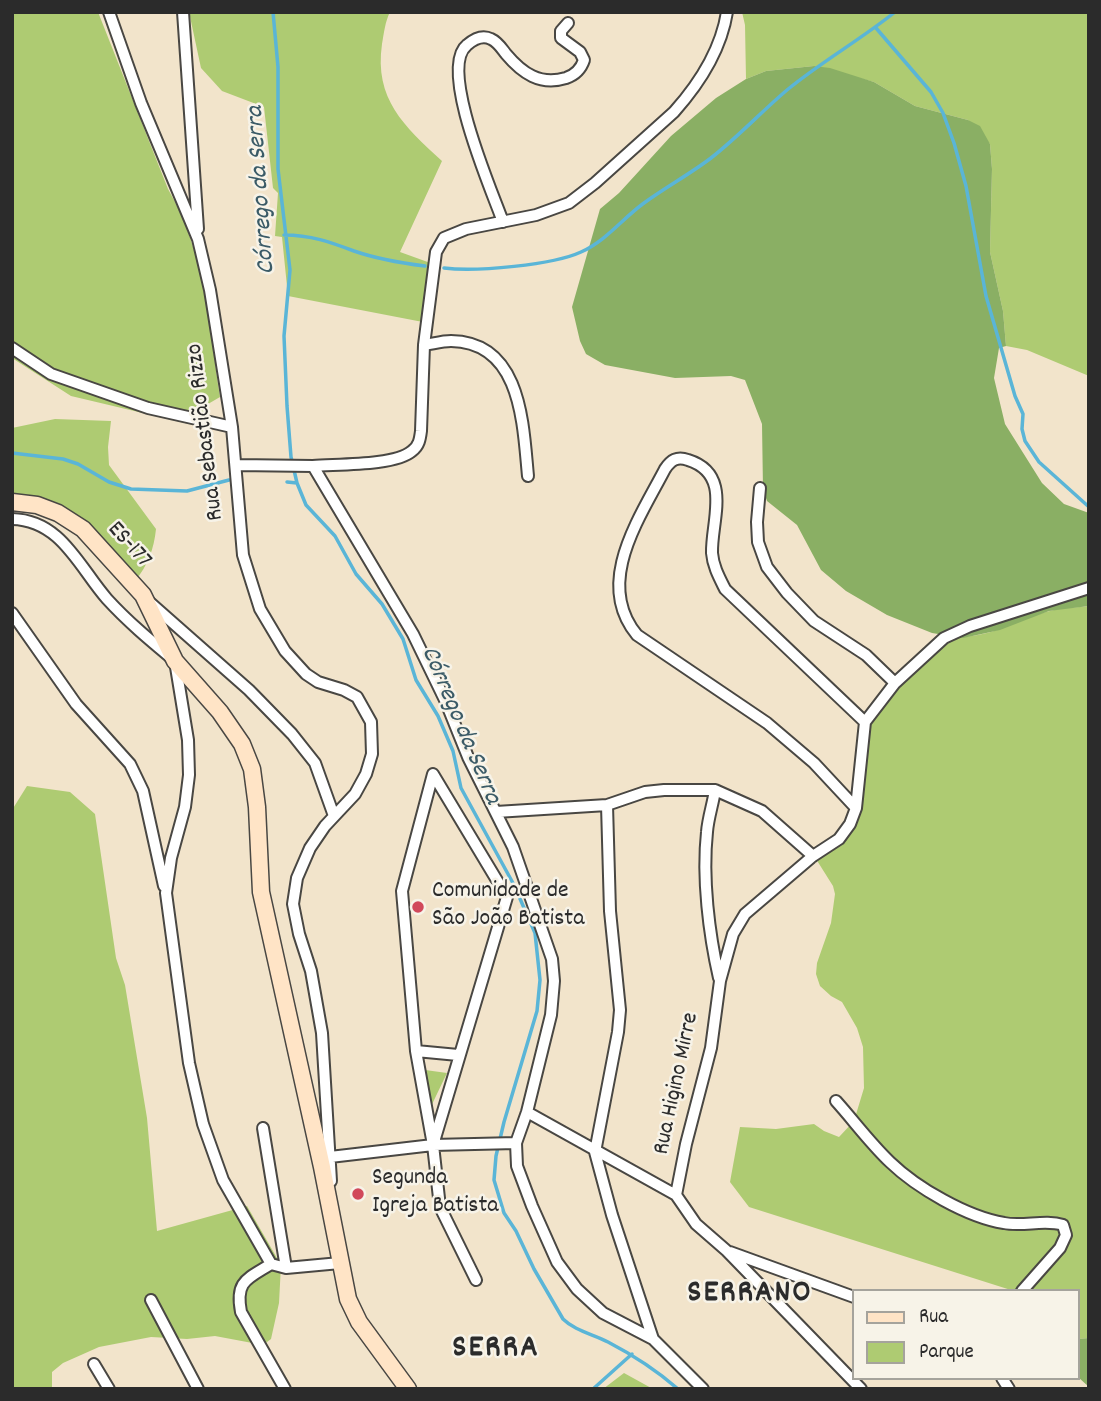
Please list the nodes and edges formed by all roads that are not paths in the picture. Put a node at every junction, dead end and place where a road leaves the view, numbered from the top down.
1 (109, 12) edge
2 (183, 12) edge
3 (727, 12) edge
4 (568, 23) dead end
5 (503, 222) junction
6 (198, 239) junction
7 (424, 345) junction
8 (12, 348) edge
9 (232, 427) junction
10 (237, 465) junction
11 (313, 466) junction
12 (528, 476) dead end
13 (760, 488) dead end
14 (12, 502) edge
15 (12, 519) edge
16 (1089, 588) edge
17 (143, 596) junction
18 (12, 613) edge
19 (175, 661) junction
20 (894, 683) junction
21 (865, 722) junction
22 (715, 790) junction
23 (607, 805) junction
24 (856, 808) junction
25 (496, 812) junction
26 (334, 816) junction
27 (813, 856) junction
28 (166, 892) junction
29 (720, 981) junction
30 (416, 1051) junction
31 (458, 1055) junction
32 (836, 1101) dead end
33 (527, 1112) junction
34 (263, 1128) dead end
35 (516, 1143) junction
36 (433, 1145) junction
37 (595, 1152) junction
38 (326, 1162) junction
39 (677, 1195) junction
40 (727, 1251) junction
41 (340, 1263) junction
42 (271, 1264) junction
43 (286, 1268) junction
44 (476, 1280) dead end
45 (1024, 1289) edge
46 (852, 1296) edge
47 (151, 1300) dead end
48 (653, 1339) junction
49 (94, 1364) dead end
50 (108, 1389) edge
51 (198, 1389) edge
52 (285, 1389) edge
53 (408, 1389) edge
54 (703, 1389) edge
55 (860, 1389) edge

1 - 6 street, Rua Sebastião Rizzo
2 - 6 street
3 - 5 street
4 - 5 street
5 - 7 street
6 - 9 street, Rua Sebastião Rizzo
7 - 11 street
7 - 12 street
8 - 9 street
9 - 10 street, Rua Sebastião Rizzo
10 - 11 street
10 - 26 street, Rua Sebastião Rizzo
11 - 25 street
13 - 20 street
14 - 17 main road, ES-177 / ES-177
15 - 19 street
16 - 20 street
17 - 19 main road, ES-177 / ES-177
17 - 26 street
18 - 28 street
19 - 28 street
19 - 38 main road, ES-177
20 - 21 street
21 - 24 street, Rua Higino Mirre
21 - 24 street
22 - 23 street
22 - 27 street
22 - 29 street, Rua Higino Mirre
23 - 25 street
23 - 37 street
24 - 27 street, Rua Higino Mirre
25 - 33 street
26 - 38 street, Rua Sebastião Rizzo
27 - 29 street, Rua Higino Mirre
28 - 42 street
29 - 39 street, Rua Higino Mirre
30 - 31 street
30 - 31 street
30 - 36 street
31 - 36 street
32 - 45 street
33 - 35 street
33 - 37 street
34 - 43 street
35 - 36 street
35 - 48 street
36 - 38 street
36 - 44 street
37 - 39 street
37 - 48 street
38 - 41 main road, ES-177
39 - 40 street
40 - 46 street
40 - 55 street
41 - 43 street
41 - 53 main road, ES-177
42 - 43 street
42 - 52 street
47 - 51 street
48 - 54 street
49 - 50 street

